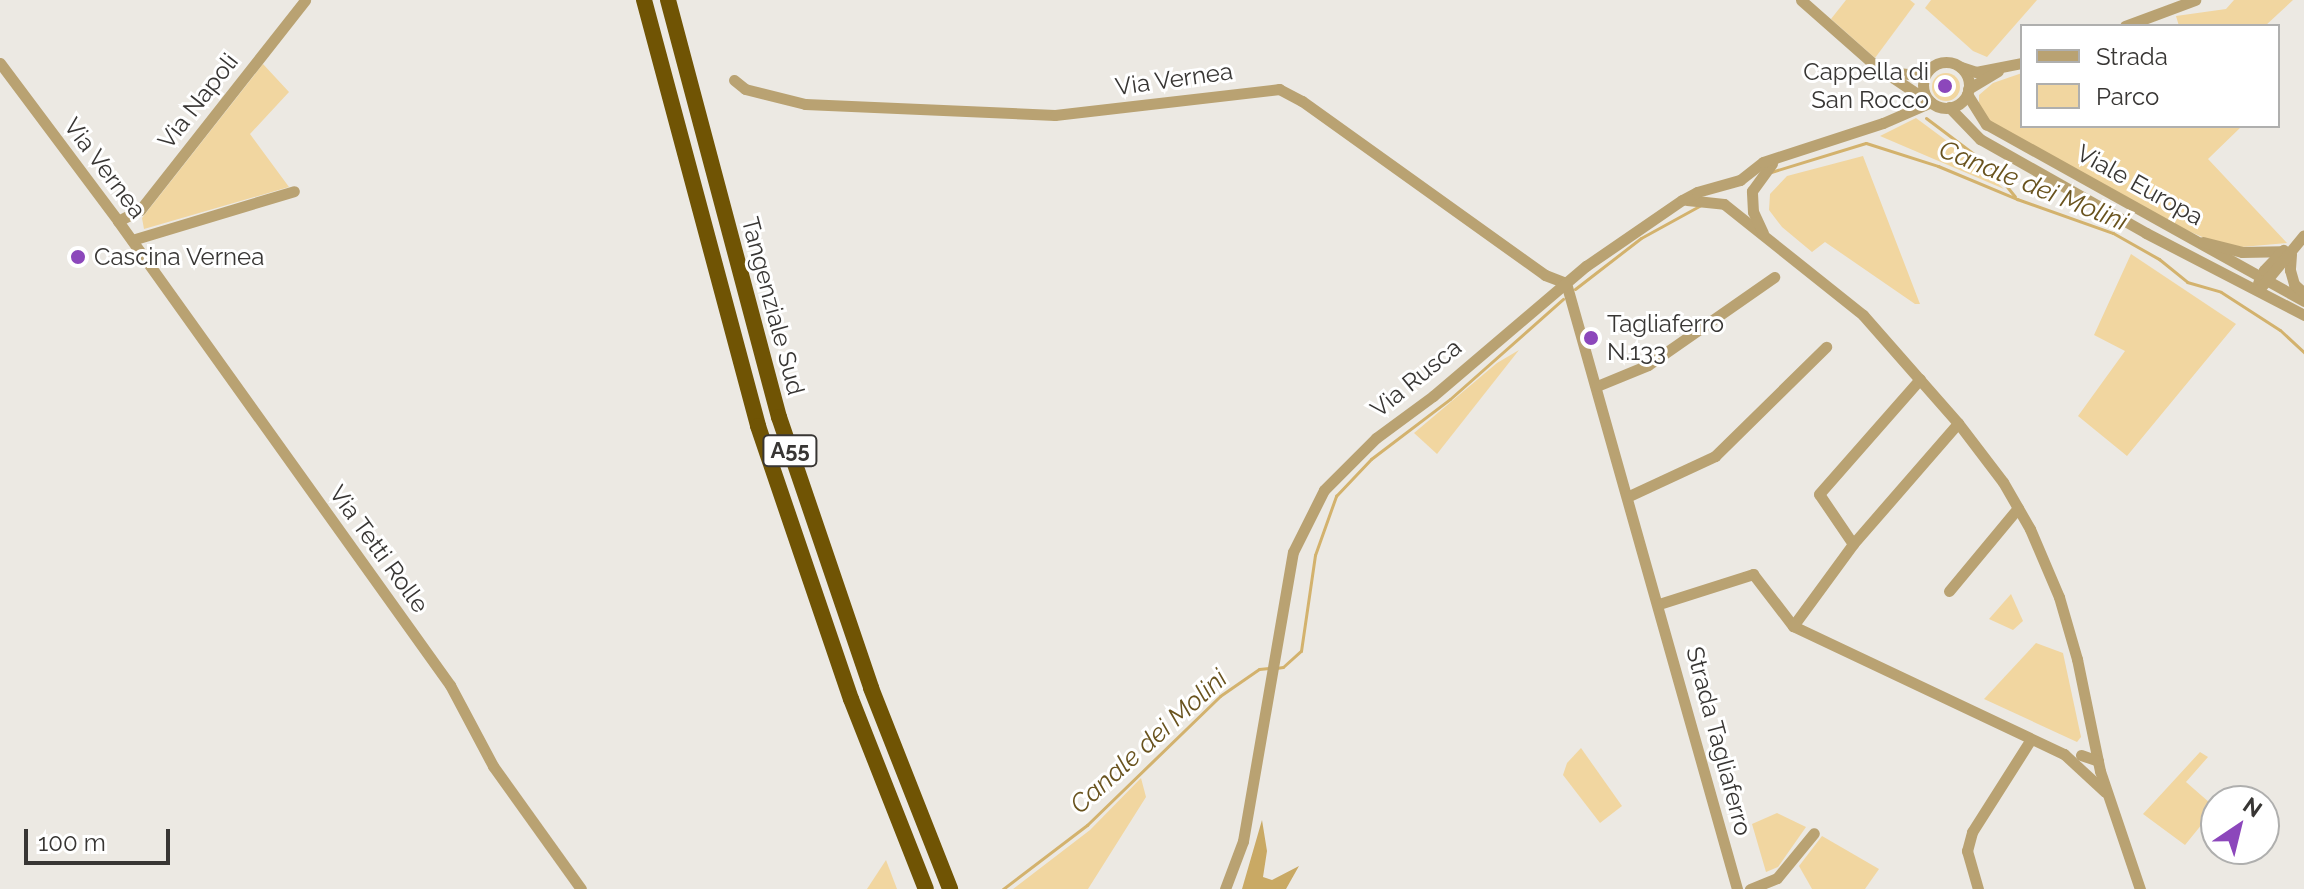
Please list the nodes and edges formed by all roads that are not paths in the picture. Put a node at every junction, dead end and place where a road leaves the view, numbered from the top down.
1 (305, 0) edge
2 (644, 0) edge
3 (668, 0) edge
4 (1801, 0) edge
5 (2195, 0) edge
6 (2130, 24) edge
7 (0, 63) edge
8 (2020, 64) edge
9 (1960, 67) junction
10 (2001, 70) junction
11 (1882, 71) junction
12 (1927, 71) junction
13 (734, 80) dead end
14 (1967, 92) junction
15 (1927, 97) junction
16 (1949, 107) junction
17 (1775, 160) junction
18 (1740, 180) junction
19 (1726, 185) junction
20 (294, 191) dead end
21 (1752, 196) junction
22 (1682, 200) junction
23 (1727, 206) junction
24 (118, 221) junction
25 (1765, 237) junction
26 (2190, 239) junction
27 (132, 240) junction
28 (2294, 245) edge
29 (1774, 277) dead end
30 (1566, 283) junction
31 (2260, 284) junction
32 (2304, 293) edge
33 (2304, 301) edge
34 (2304, 315) edge
35 (1826, 347) dead end
36 (1920, 379) junction
37 (1597, 386) junction
38 (1958, 423) junction
39 (1629, 496) junction
40 (2018, 508) junction
41 (1853, 544) junction
42 (1949, 591) dead end
43 (1659, 604) junction
44 (1793, 626) junction
45 (2031, 739) junction
46 (2095, 746) junction
47 (2064, 754) junction
48 (2081, 755) junction
49 (2099, 765) junction
50 (2084, 769) junction
51 (2110, 799) junction
52 (1814, 833) dead end
53 (581, 889) edge
54 (926, 889) edge
55 (950, 889) edge
56 (1225, 889) edge
57 (1737, 889) edge
58 (1750, 889) edge
59 (1978, 889) edge
60 (2140, 889) edge

1 - 24 street, Via Napoli
2 - 54 highway, Tangenziale Sud / A55
3 - 55 highway, Tangenziale Sud / A55
4 - 11 street
5 - 6 street
7 - 24 street, Via Vernea
8 - 10 street
9 - 10 street
9 - 12 street
9 - 14 street
10 - 14 street
11 - 12 street
11 - 15 street
12 - 15 street
13 - 30 street, Via Vernea
14 - 16 street
14 - 26 street, Viale Europa
15 - 16 street
15 - 17 street
16 - 31 street, Viale Europa
17 - 18 street
17 - 21 street
18 - 19 street
18 - 21 street
19 - 22 street, Via Rusca
19 - 23 street
20 - 27 street, Via Vernea
21 - 23 street
21 - 25 street
22 - 23 street
22 - 30 street, Via Rusca
23 - 25 street
24 - 27 street, Via Vernea
25 - 36 street
26 - 28 street
26 - 31 street, Viale Europa
27 - 53 street, Via Tetti Rolle
28 - 31 street
28 - 32 street
29 - 37 street
30 - 37 street, Strada Tagliaferro
30 - 56 street, Via Rusca
31 - 33 street, Viale Europa
31 - 34 street, Viale Europa
35 - 39 street
36 - 38 street
36 - 41 street
37 - 39 street, Strada Tagliaferro
38 - 40 street
38 - 41 street
39 - 43 street, Strada Tagliaferro
40 - 42 street
40 - 46 street
41 - 44 street
43 - 44 street
43 - 57 street, Strada Tagliaferro
44 - 45 street
45 - 47 street
45 - 59 street
46 - 48 street
46 - 49 street
47 - 48 street
47 - 50 street
48 - 49 street
49 - 50 street
49 - 51 street
50 - 51 street
51 - 60 street
52 - 58 street

